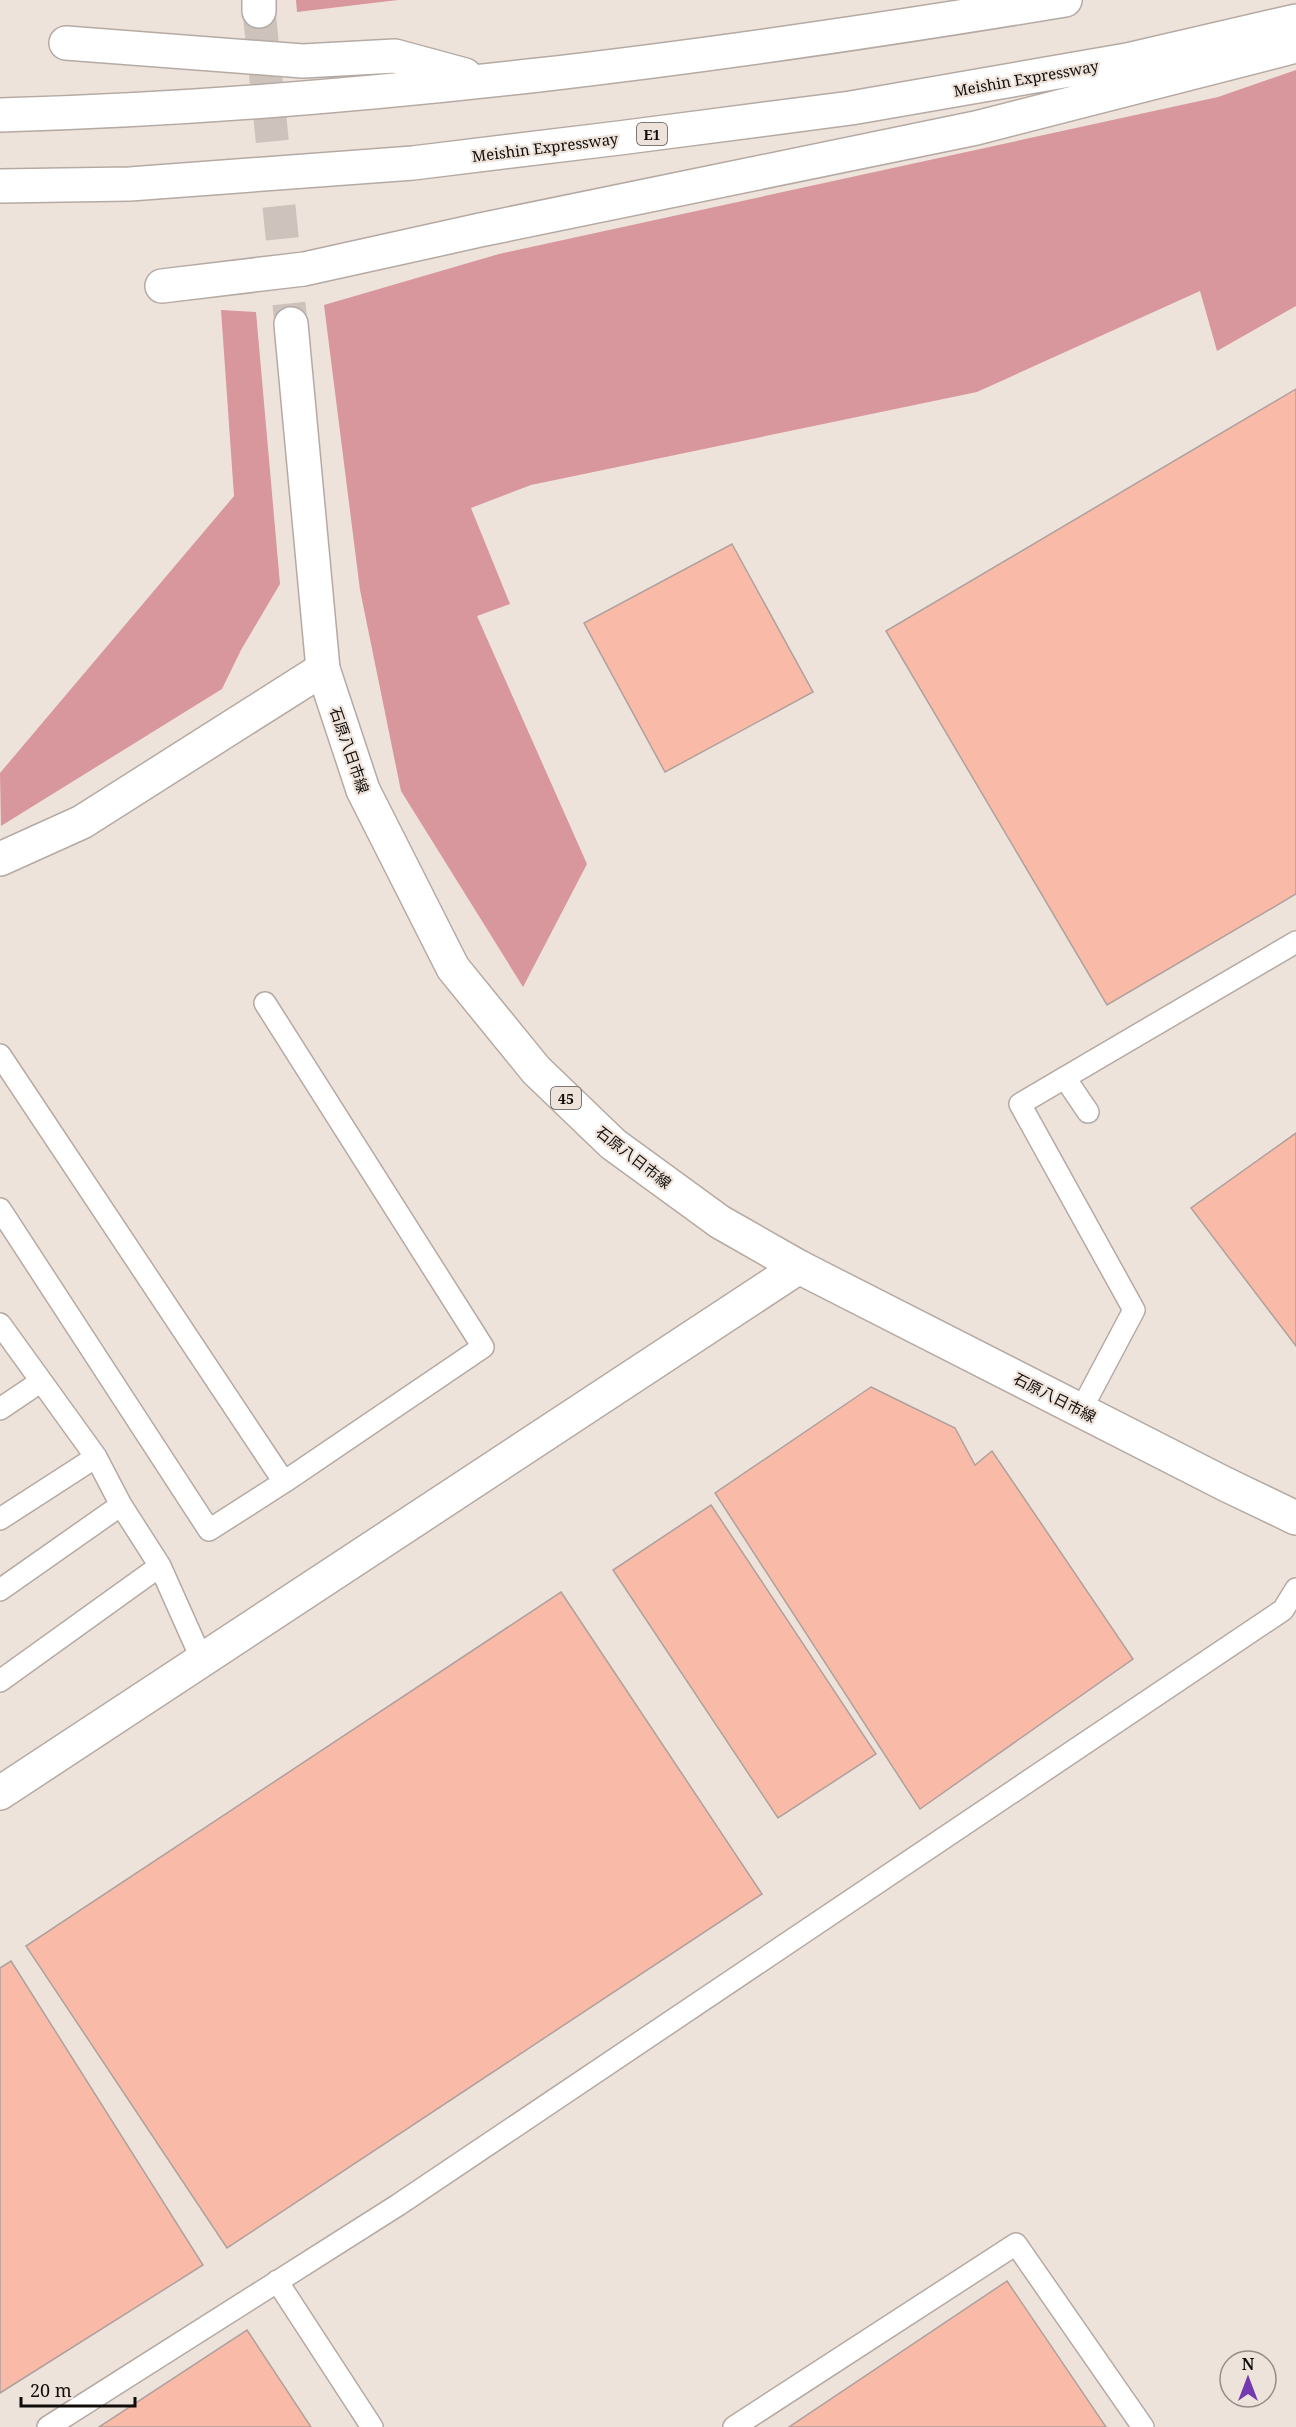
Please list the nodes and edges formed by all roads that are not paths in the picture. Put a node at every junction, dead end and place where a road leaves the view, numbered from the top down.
1 (1065, 0) edge
2 (1296, 21) edge
3 (66, 43) dead end
4 (1296, 46) edge
5 (489, 81) junction
6 (0, 115) edge
7 (0, 186) edge
8 (162, 286) dead end
9 (291, 324) tunnel mouth
10 (323, 669) junction
11 (0, 859) edge
12 (1296, 942) edge
13 (265, 1003) dead end
14 (0, 1055) edge
15 (1065, 1078) junction
16 (1088, 1112) dead end
17 (0, 1209) edge
18 (799, 1267) junction
19 (0, 1325) edge
20 (40, 1382) junction
21 (0, 1409) edge
22 (1081, 1410) junction
23 (96, 1457) junction
24 (284, 1482) junction
25 (121, 1505) junction
26 (1296, 1518) edge
27 (0, 1519) edge
28 (160, 1566) junction
29 (1296, 1589) edge
30 (0, 1590) edge
31 (202, 1660) junction
32 (0, 1681) edge
33 (0, 1793) edge
34 (277, 2282) junction
35 (48, 2427) edge
36 (372, 2427) edge
37 (734, 2427) edge
38 (1143, 2427) edge

1 - 5 main road
2 - 7 main road, Meishin Expressway / E1
3 - 5 main road
4 - 8 main road
5 - 6 main road
9 - 10 main road, 石原八日市線 / 45
10 - 11 main road
10 - 18 main road, 石原八日市線 / 45
12 - 15 lane
13 - 24 lane
14 - 24 lane
15 - 16 lane
15 - 22 lane
17 - 24 lane
18 - 22 main road, 石原八日市線 / 45
18 - 31 main road
19 - 20 lane
20 - 21 lane
20 - 23 lane
22 - 26 main road, 石原八日市線 / 45
23 - 25 lane
23 - 27 lane
25 - 28 lane
25 - 30 lane
28 - 31 lane
28 - 32 lane
29 - 34 lane
31 - 33 main road
34 - 35 lane
34 - 36 lane
37 - 38 lane

